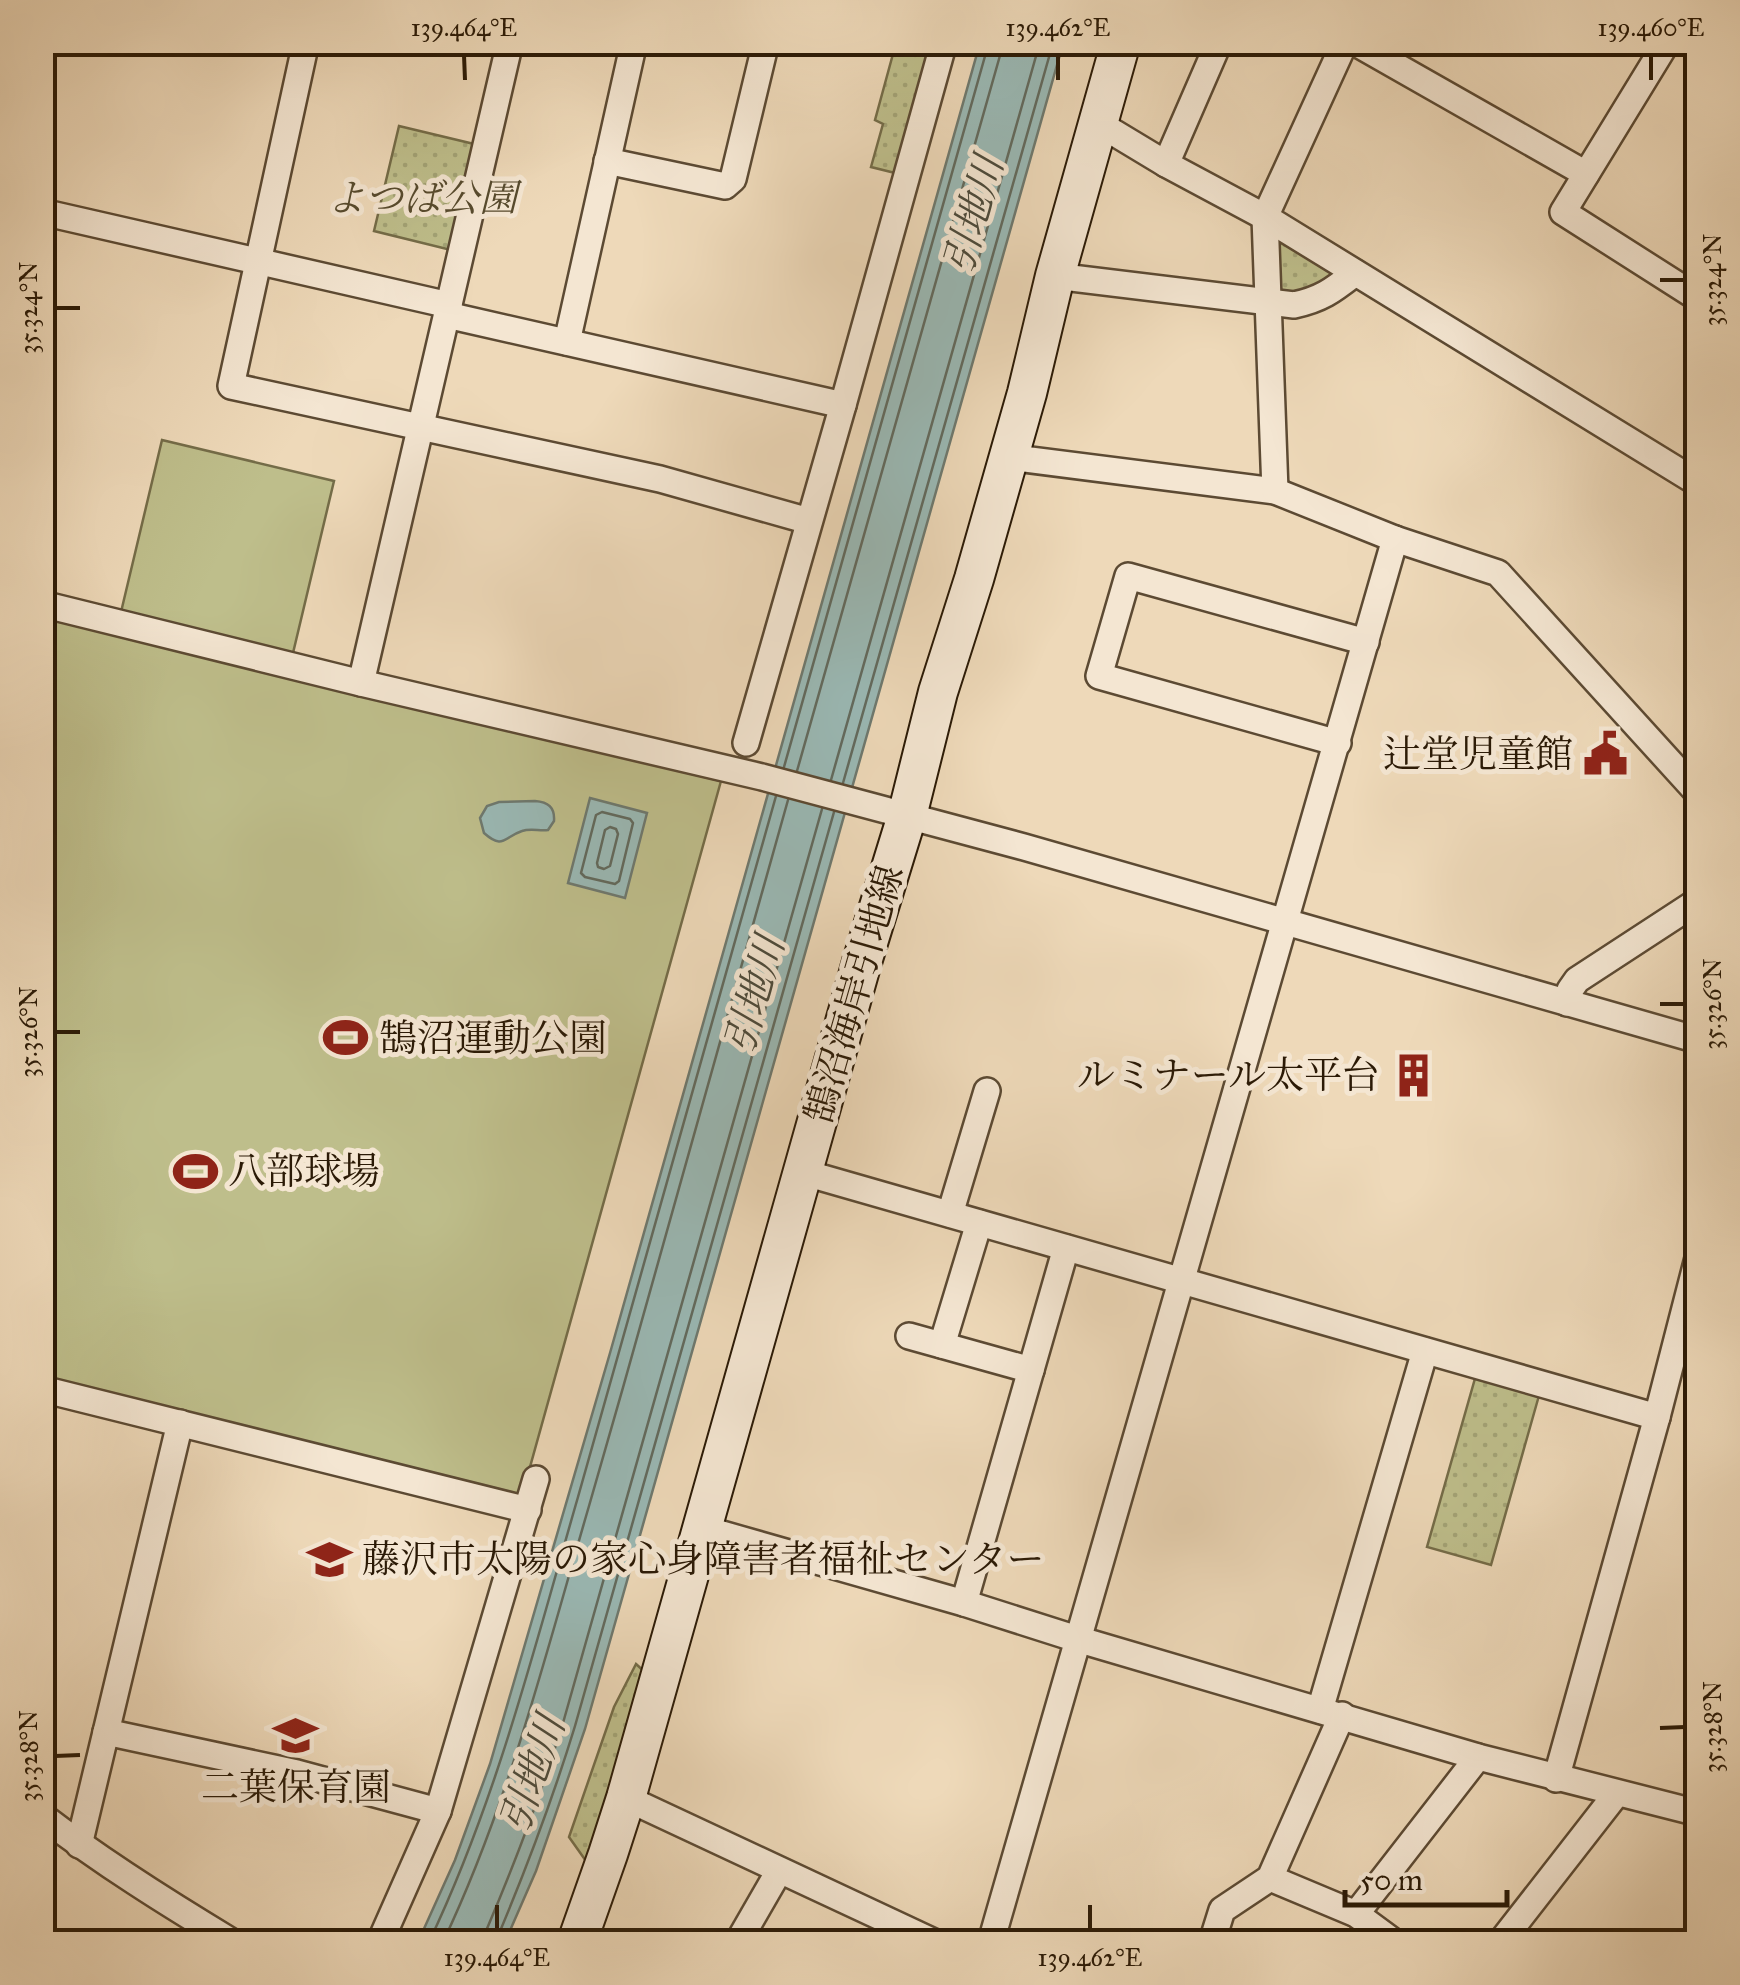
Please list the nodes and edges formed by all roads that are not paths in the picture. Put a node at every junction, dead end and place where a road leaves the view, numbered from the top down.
1 (306, 42) edge
2 (510, 42) edge
3 (634, 42) edge
4 (766, 42) edge
5 (944, 42) edge
6 (1122, 42) edge
7 (1218, 42) edge
8 (1345, 42) edge
9 (1354, 42) edge
10 (1667, 42) edge
11 (1098, 124) junction
12 (607, 160) junction
13 (1166, 164) junction
14 (1586, 174) junction
15 (42, 212) edge
16 (1265, 217) junction
17 (260, 262) junction
18 (1355, 273) junction
19 (1056, 276) junction
20 (1698, 298) edge
21 (1269, 303) junction
22 (448, 310) junction
23 (567, 342) junction
24 (843, 405) junction
25 (420, 429) junction
26 (1008, 457) junction
27 (1698, 482) edge
28 (1276, 491) junction
29 (810, 521) junction
30 (1395, 539) junction
31 (42, 604) edge
32 (1366, 642) junction
33 (361, 683) junction
34 (746, 743) dead end
35 (1338, 743) junction
36 (1698, 793) edge
37 (894, 812) junction
38 (1698, 901) edge
39 (1288, 923) junction
40 (1567, 1003) junction
41 (1692, 1032) edge
42 (987, 1091) dead end
43 (802, 1172) junction
44 (950, 1214) junction
45 (979, 1223) junction
46 (1066, 1248) junction
47 (1698, 1258) edge
48 (1181, 1281) junction
49 (909, 1336) dead end
50 (942, 1345) junction
51 (1425, 1351) junction
52 (1031, 1370) junction
53 (42, 1389) edge
54 (1657, 1418) junction
55 (180, 1423) junction
56 (536, 1479) dead end
57 (528, 1510) junction
58 (701, 1528) junction
59 (964, 1603) junction
60 (1077, 1639) junction
61 (1331, 1712) junction
62 (106, 1732) junction
63 (1478, 1757) junction
64 (1556, 1778) junction
65 (1617, 1794) junction
66 (626, 1798) junction
67 (438, 1812) junction
68 (1698, 1813) edge
69 (42, 1816) edge
70 (79, 1844) junction
71 (779, 1871) junction
72 (1270, 1878) junction
73 (1356, 1914) junction
74 (741, 1937) dead end
75 (1504, 1941) edge
76 (232, 1942) edge
77 (380, 1942) edge
78 (577, 1942) edge
79 (934, 1942) edge
80 (991, 1942) edge
81 (1212, 1942) edge
82 (1394, 1942) edge

1 - 17 street
2 - 22 street
3 - 12 street
4 - 12 street
5 - 24 street
6 - 11 street, 鵠沼海岸引地線
7 - 13 street
8 - 16 street
9 - 14 street
10 - 14 street
11 - 13 street
11 - 19 street, 鵠沼海岸引地線
12 - 23 street
13 - 16 street
14 - 20 street
15 - 17 street
16 - 18 street
16 - 21 street
17 - 22 street
17 - 25 street
18 - 21 street
18 - 27 street
19 - 21 street
19 - 26 street, 鵠沼海岸引地線
21 - 28 street
22 - 23 street
22 - 25 street
23 - 24 street
24 - 29 street
25 - 29 street
25 - 33 street
26 - 28 street
26 - 37 street, 鵠沼海岸引地線
28 - 30 street
29 - 34 street
30 - 32 street
30 - 36 street
31 - 33 street
32 - 35 street
32 - 35 street
33 - 37 street
35 - 39 street
37 - 39 street
37 - 43 street, 鵠沼海岸引地線
38 - 40 street
39 - 40 street
39 - 48 street
40 - 41 street
42 - 44 street
43 - 44 street
43 - 58 street, 鵠沼海岸引地線
44 - 45 street
45 - 46 street
45 - 50 street
46 - 48 street
46 - 52 street
47 - 54 street
48 - 51 street
48 - 60 street
49 - 50 street
50 - 52 street
51 - 54 street
51 - 61 street
52 - 59 street
53 - 55 street
54 - 64 street
55 - 57 street
55 - 62 street
56 - 57 street
57 - 67 street
58 - 59 street
58 - 66 street, 鵠沼海岸引地線
59 - 60 street
60 - 61 street
60 - 80 street
61 - 63 street
61 - 72 street
62 - 67 street
62 - 70 street
63 - 64 street
63 - 73 street
64 - 65 street
65 - 68 street
65 - 75 street
66 - 71 street
66 - 78 street, 鵠沼海岸引地線
67 - 77 street
69 - 70 street
70 - 76 street
71 - 74 street
71 - 79 street
72 - 73 street
72 - 81 street
73 - 82 street

